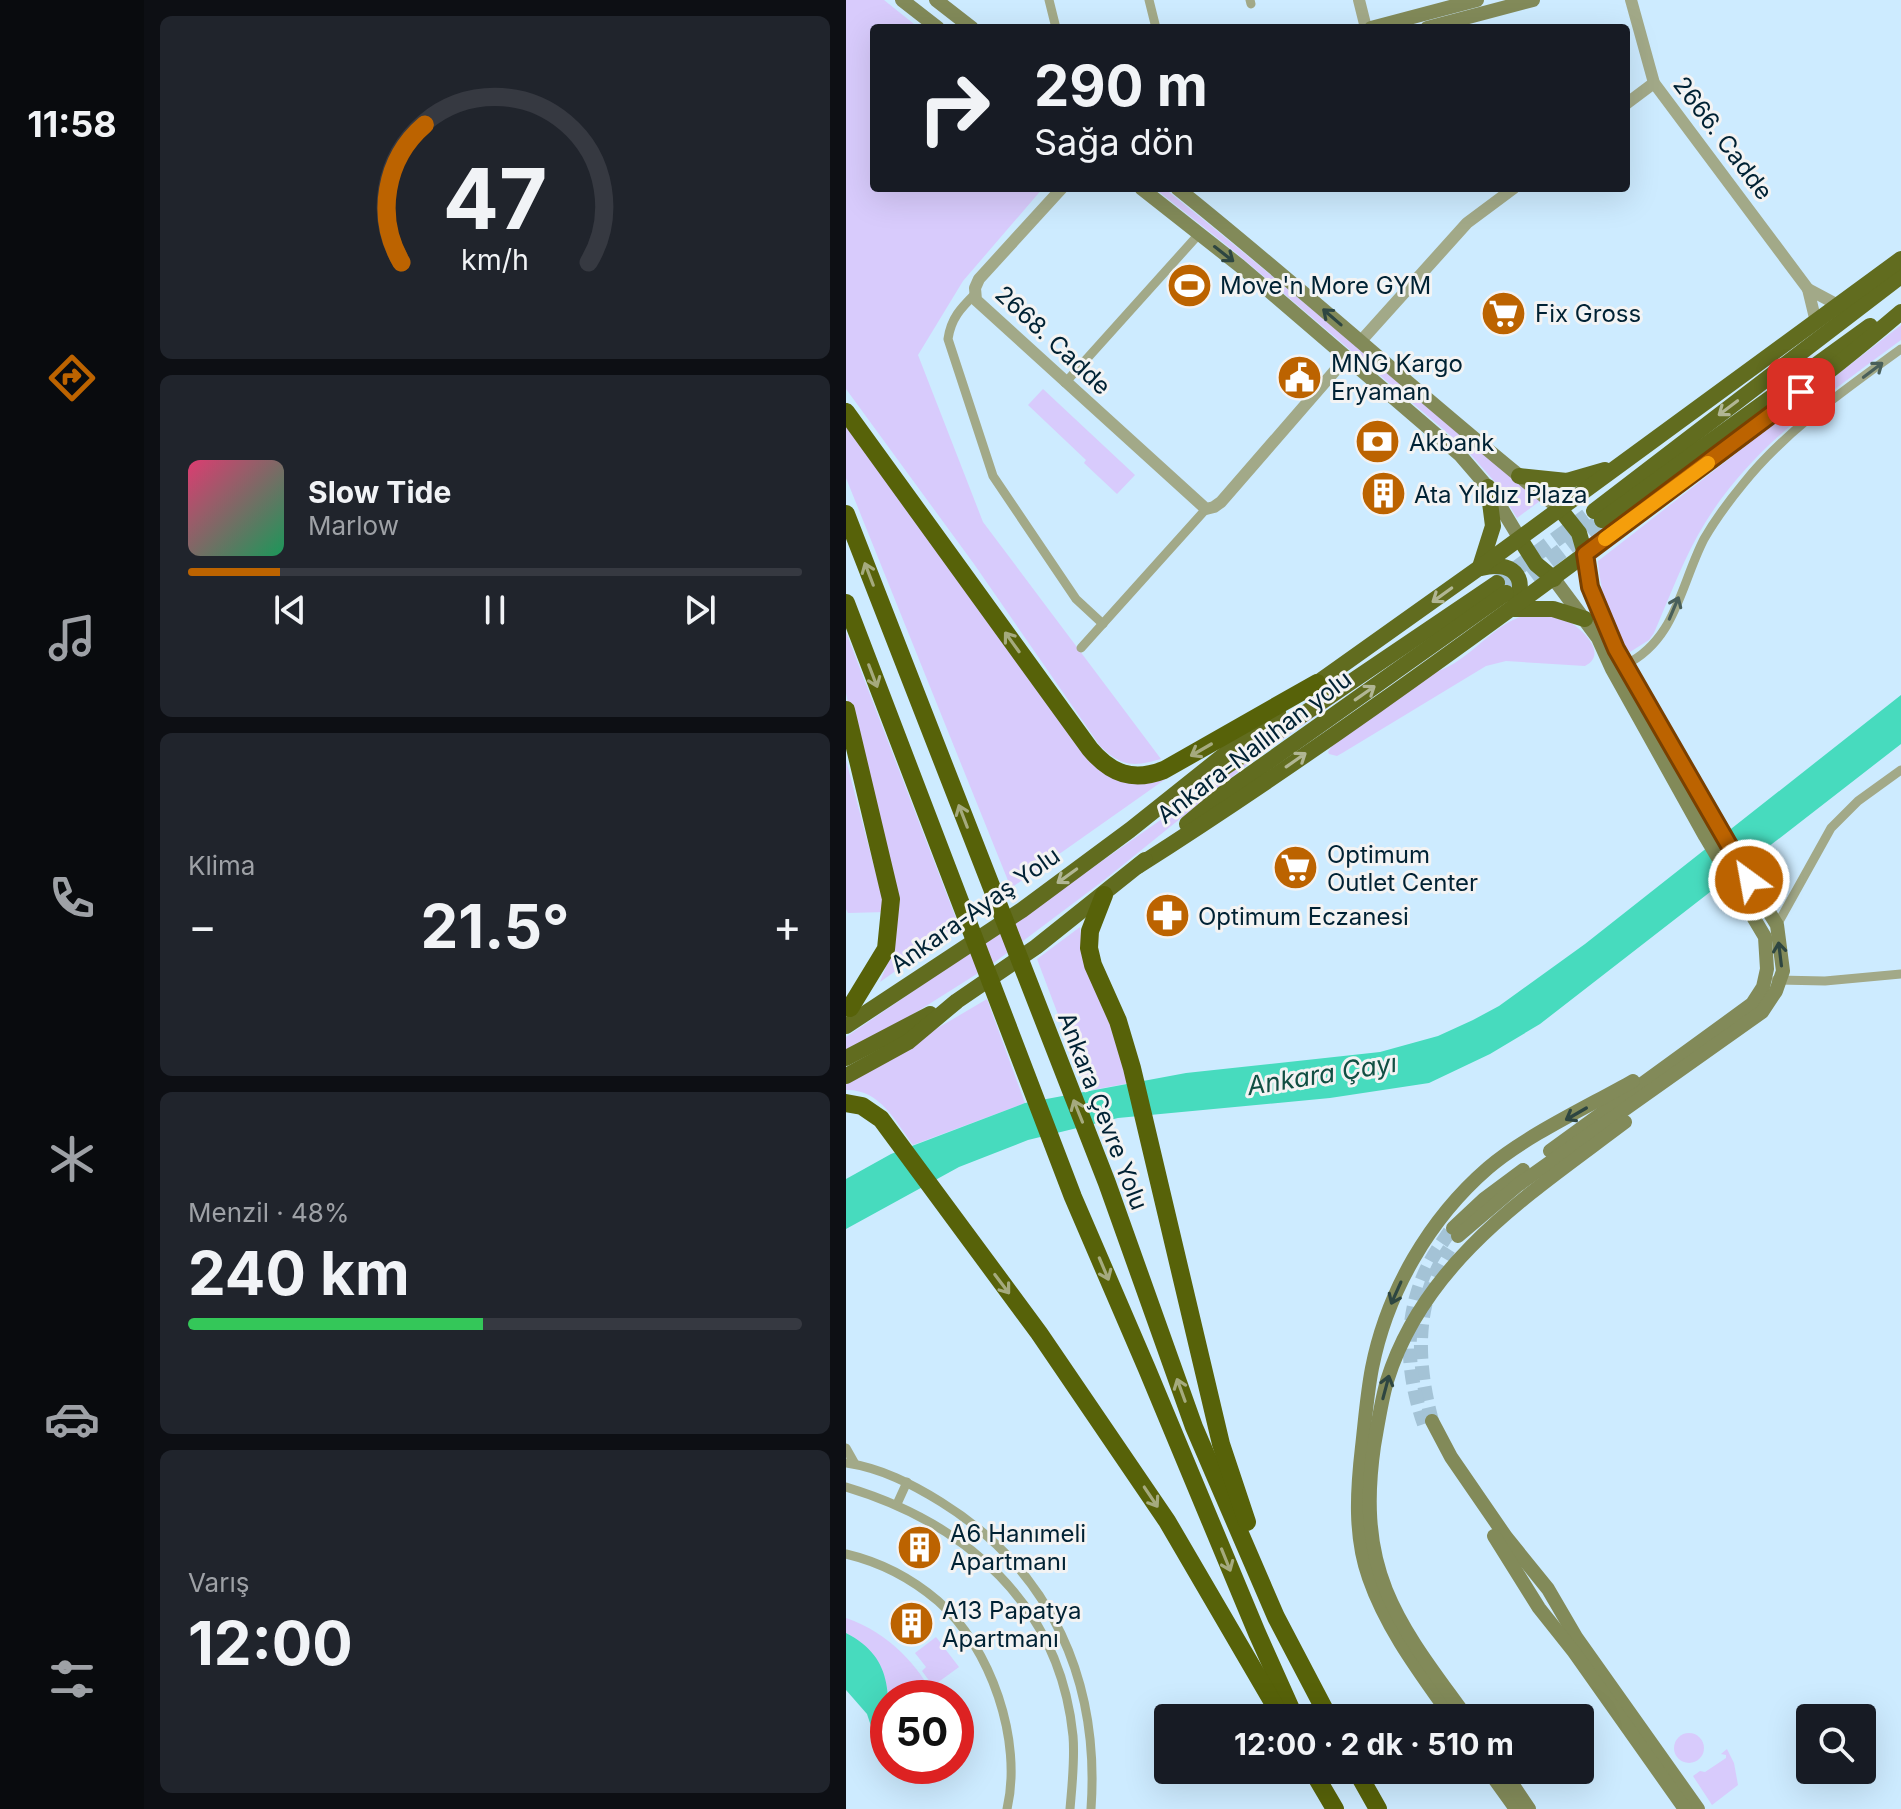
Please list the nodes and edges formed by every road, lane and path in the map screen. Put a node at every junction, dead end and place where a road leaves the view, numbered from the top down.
1 (902, 0) edge
2 (936, 0) edge
3 (1049, 0) edge
4 (1149, 0) edge
5 (1359, 0) edge
6 (1477, 0) edge
7 (1533, 0) edge
8 (1631, 0) edge
9 (933, 24) edge
10 (967, 24) edge
11 (1055, 24) edge
12 (1155, 24) edge
13 (1367, 24) edge
14 (1384, 24) edge
15 (1442, 24) edge
16 (1654, 83) junction
17 (1630, 101) edge
18 (1058, 192) edge
19 (1146, 192) edge
20 (1182, 192) edge
21 (1509, 192) edge
22 (1199, 234) junction
23 (1901, 259) edge
24 (1901, 276) edge
25 (1808, 289) junction
26 (975, 294) junction
27 (1901, 303) edge
28 (1838, 305) junction
29 (1901, 312) edge
30 (1816, 322) junction
31 (1360, 342) junction
32 (1901, 349) edge
33 (1346, 358) junction
34 (1065, 383) junction
35 (846, 412) edge
36 (1618, 466) junction
37 (1519, 476) junction
38 (1488, 487) junction
39 (1206, 509) junction
40 (1560, 509) junction
41 (846, 514) edge
42 (1520, 539) junction
43 (1585, 554) junction
44 (1479, 568) junction
45 (1554, 579) junction
46 (1505, 595) junction
47 (846, 603) edge
48 (1585, 619) junction
49 (1103, 624) junction
50 (1081, 648) dead end
51 (1618, 667) junction
52 (1317, 683) junction
53 (846, 710) edge
54 (1901, 770) edge
55 (1130, 830) junction
56 (1743, 884) junction
57 (1104, 895) junction
58 (1777, 925) junction
59 (1901, 974) edge
60 (1772, 980) junction
61 (957, 1001) junction
62 (847, 1015) edge
63 (1697, 1052) junction
64 (846, 1058) edge
65 (846, 1076) edge
66 (846, 1103) edge
67 (1454, 1234) tunnel mouth
68 (846, 1448) edge
69 (850, 1464) edge
70 (907, 1482) junction
71 (846, 1487) edge
72 (897, 1504) junction
73 (846, 1554) edge
74 (1554, 1599) junction
75 (1539, 1608) junction
76 (1276, 1617) junction
77 (1274, 1704) edge
78 (1289, 1704) edge
79 (1322, 1704) edge
80 (1443, 1704) edge
81 (1457, 1704) edge
82 (1321, 1784) edge
83 (1325, 1784) edge
84 (1364, 1784) edge
85 (1498, 1784) edge
86 (1512, 1784) edge
87 (1071, 1795) junction
88 (1092, 1798) junction
89 (1007, 1809) edge
90 (1070, 1809) edge
91 (1091, 1809) edge
92 (1336, 1809) edge
93 (1378, 1809) edge
94 (1516, 1809) edge
95 (1529, 1809) edge
96 (1685, 1809) edge
97 (1698, 1809) edge

1 - 9 main road
2 - 10 main road
3 - 11 street
4 - 12 street
5 - 13 street
6 - 14 main road
7 - 15 main road
8 - 16 street, 2666. Cadde
16 - 17 street
16 - 25 street, 2666. Cadde
18 - 26 street, 2668. Cadde
19 - 22 main road
31 -> 20 main road
21 - 31 street
22 -> 33 main road
22 - 34 street
23 - 28 highway
24 -> 27 highway
25 - 28 street, 2666. Cadde
25 - 30 street, 2666. Cadde
26 - 34 street, 2668. Cadde
26 - 49 street
28 - 30 highway
29 - 43 highway
30 - 36 highway
31 - 37 main road
51 -> 32 street
33 - 38 main road
33 - 39 street
34 - 39 street, 2668. Cadde
52 -> 35 highway
36 - 37 highway
36 - 40 highway
37 - 40 main road
38 - 42 main road
38 - 44 highway
39 - 49 street
40 - 42 highway
40 - 43 highway
76 -> 41 highway, Ankara Çevre Yolu
42 - 44 highway
42 - 45 highway
43 - 45 highway
43 - 51 main road
44 - 46 highway
44 -> 52 highway
45 - 46 highway
45 - 48 main road
46 - 48 highway
46 - 55 highway, Ankara-Nallıhan yolu
57 -> 46 highway
47 -> 78 highway
48 - 51 main road
49 - 50 street
51 - 56 main road
52 - 55 highway
53 - 62 highway
54 - 58 street
55 -> 62 highway, Ankara-Ayaş Yolu
56 - 58 main road
56 - 60 main road
57 - 61 highway
57 - 76 highway
60 -> 58 main road
59 - 60 street
60 - 63 main road
61 - 64 highway
61 - 65 highway
63 - 67 main road
63 -> 80 main road
81 -> 63 main road
66 -> 77 highway
68 - 69 street
69 - 70 street
70 - 72 street
70 - 88 street
71 - 72 street
72 - 87 street
73 - 89 street
74 - 75 main road
74 - 75 main road
74 - 97 main road
75 - 96 main road
76 - 79 highway, Ankara Çevre Yolu
82 - 92 highway
83 - 92 highway
84 - 93 highway
85 - 94 main road
86 - 95 main road
87 - 88 street
87 - 90 street
88 - 91 street

